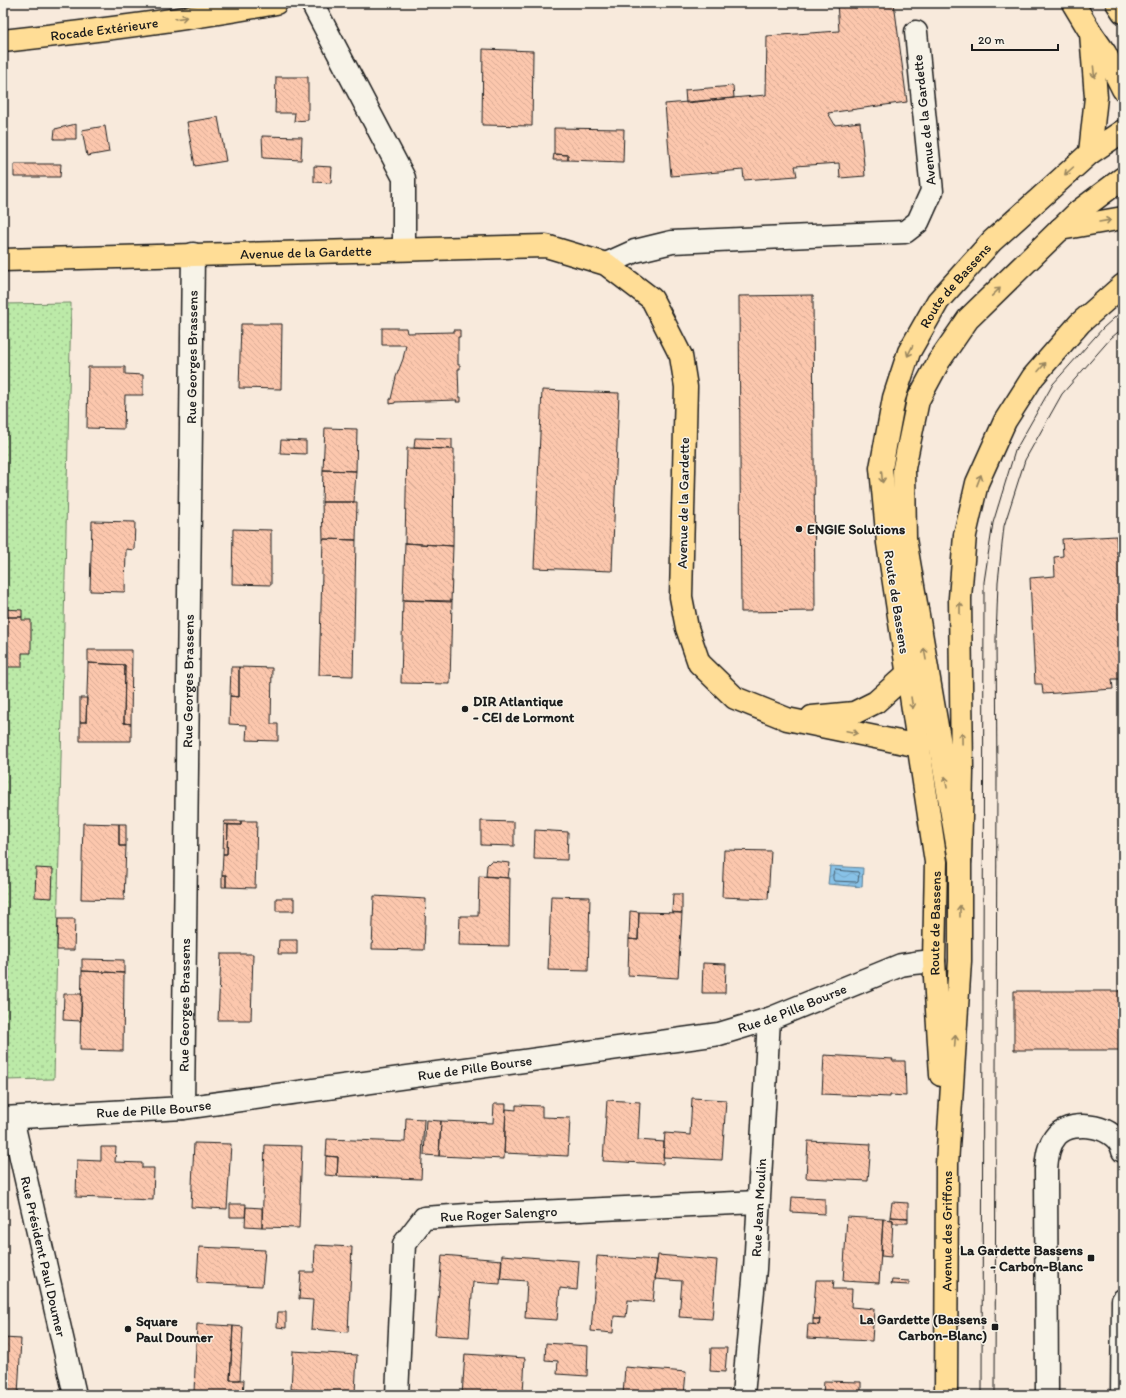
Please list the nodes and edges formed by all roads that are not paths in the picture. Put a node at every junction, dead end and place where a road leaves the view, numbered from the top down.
1 (276, 3) edge
2 (312, 3) edge
3 (1073, 3) edge
4 (1117, 3) edge
5 (1123, 12) edge
6 (916, 32) dead end
7 (1090, 33) junction
8 (3, 41) edge
9 (1105, 53) junction
10 (1123, 64) edge
11 (1123, 89) edge
12 (1123, 132) edge
13 (1090, 153) junction
14 (1123, 178) edge
15 (1123, 218) edge
16 (1060, 228) junction
17 (404, 249) junction
18 (193, 254) junction
19 (3, 260) edge
20 (606, 264) junction
21 (1123, 285) edge
22 (907, 674) junction
23 (787, 719) junction
24 (918, 746) junction
25 (960, 861) junction
26 (934, 961) junction
27 (769, 1019) junction
28 (183, 1108) junction
29 (7, 1118) edge
30 (1123, 1151) edge
31 (947, 1164) junction
32 (758, 1202) junction
33 (1123, 1300) edge
34 (75, 1395) edge
35 (397, 1395) edge
36 (743, 1395) edge
37 (946, 1395) edge
38 (1047, 1395) edge
39 (1122, 1395) edge

8 -> 1 main road, Rocade Extérieure
2 - 17 street
3 - 7 main road
4 - 5 main road
6 - 20 street, Avenue de la Gardette
7 - 9 main road
7 -> 13 main road
9 - 10 main road
9 - 11 main road
12 - 13 main road, Route de Bassens
13 -> 22 main road, Route de Bassens
14 - 16 main road
16 -> 15 main road
25 -> 16 main road
17 - 18 main road, Avenue de la Gardette
17 - 20 main road, Avenue de la Gardette
18 - 19 main road, Avenue de la Gardette
18 - 28 street, Rue Georges Brassens
20 - 23 main road, Avenue de la Gardette
25 -> 21 main road
22 - 23 main road, Avenue de la Gardette
22 -> 24 main road, Route de Bassens
23 -> 24 main road, Avenue de la Gardette
24 - 26 main road, Route de Bassens
31 -> 25 main road
26 - 27 street, Rue de Pille Bourse
26 - 31 main road, Route de Bassens
27 - 28 street, Rue de Pille Bourse
27 - 32 street, Rue Jean Moulin
28 - 29 street, Rue de Pille Bourse
29 - 34 street, Rue Président Paul Doumer
30 - 38 street
31 - 37 main road, Avenue des Griffons
32 - 35 street, Rue Roger Salengro
32 - 36 street, Rue Jean Moulin
33 - 39 street

